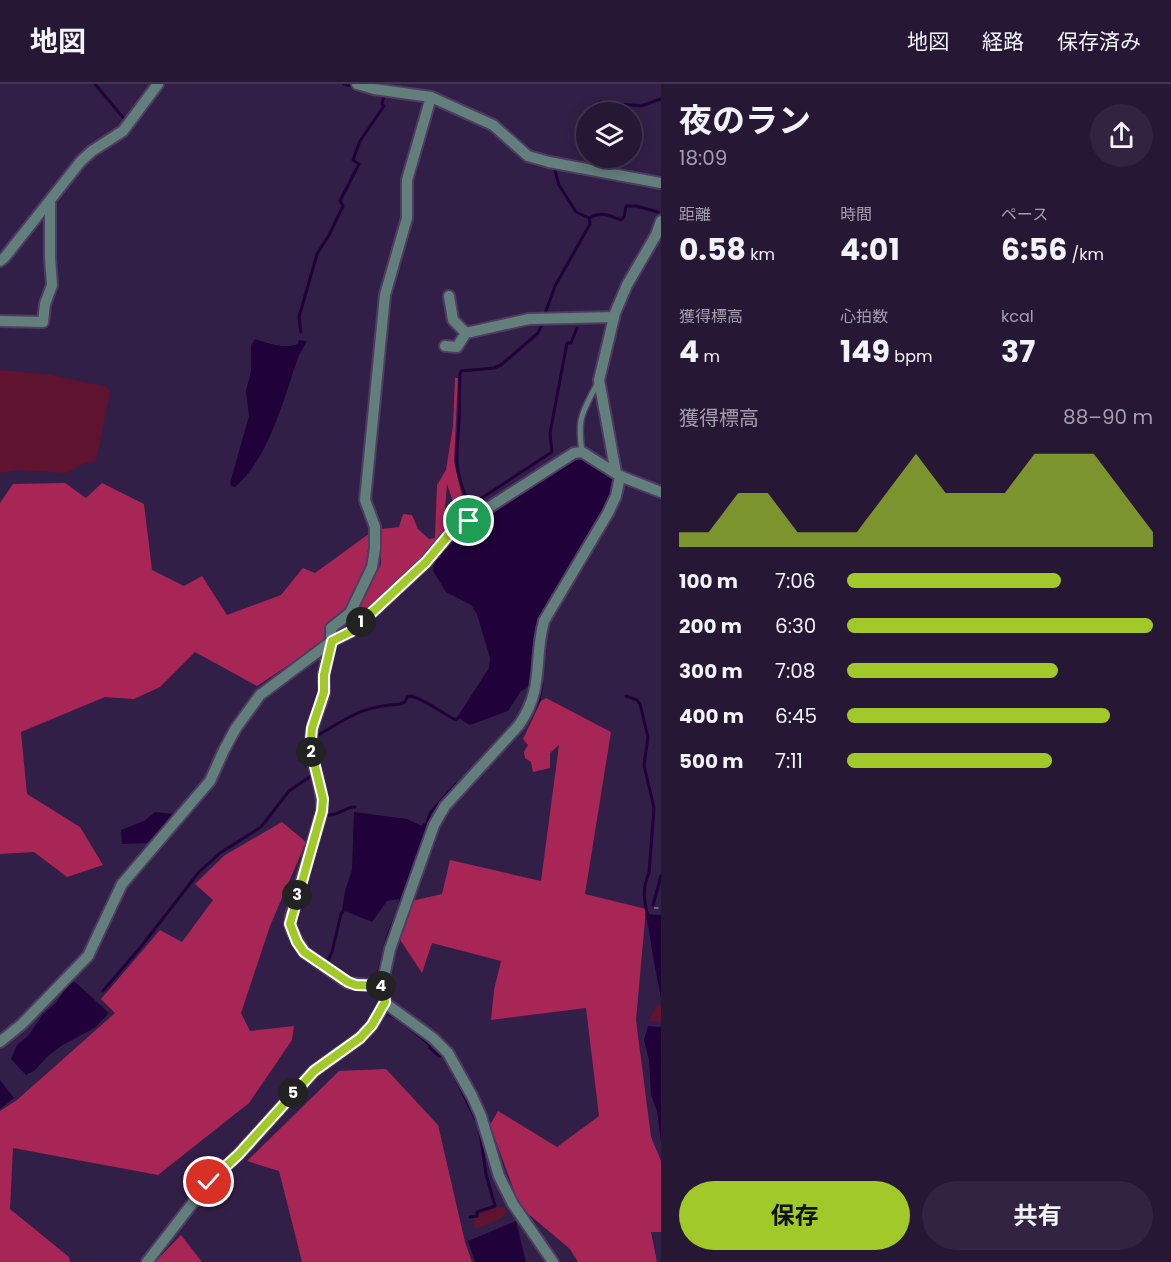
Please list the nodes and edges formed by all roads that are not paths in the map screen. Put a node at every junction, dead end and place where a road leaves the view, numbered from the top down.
1 (158, 84) edge
2 (357, 84) edge
3 (431, 98) junction
4 (661, 183) edge
5 (50, 203) junction
6 (661, 220) edge
7 (0, 261) edge
8 (449, 296) dead end
9 (614, 317) junction
10 (0, 321) edge
11 (466, 333) junction
12 (445, 346) dead end
13 (599, 380) junction
14 (582, 452) junction
15 (618, 474) junction
16 (661, 492) edge
17 (332, 641) junction
18 (383, 986) junction
19 (385, 1002) junction
20 (0, 1042) edge
21 (147, 1262) edge
22 (553, 1262) edge

1 - 5 street
2 - 3 street
3 - 4 street
3 - 17 street
5 - 7 street
5 - 10 street
6 - 9 street
8 - 11 street
9 - 11 street
9 - 13 street
11 - 12 street
13 - 14 lane
13 - 15 street
14 - 15 street
14 - 17 street
15 - 16 street
15 - 18 street
17 - 18 street
17 - 20 street
18 - 19 street
19 - 21 street
19 - 22 street

